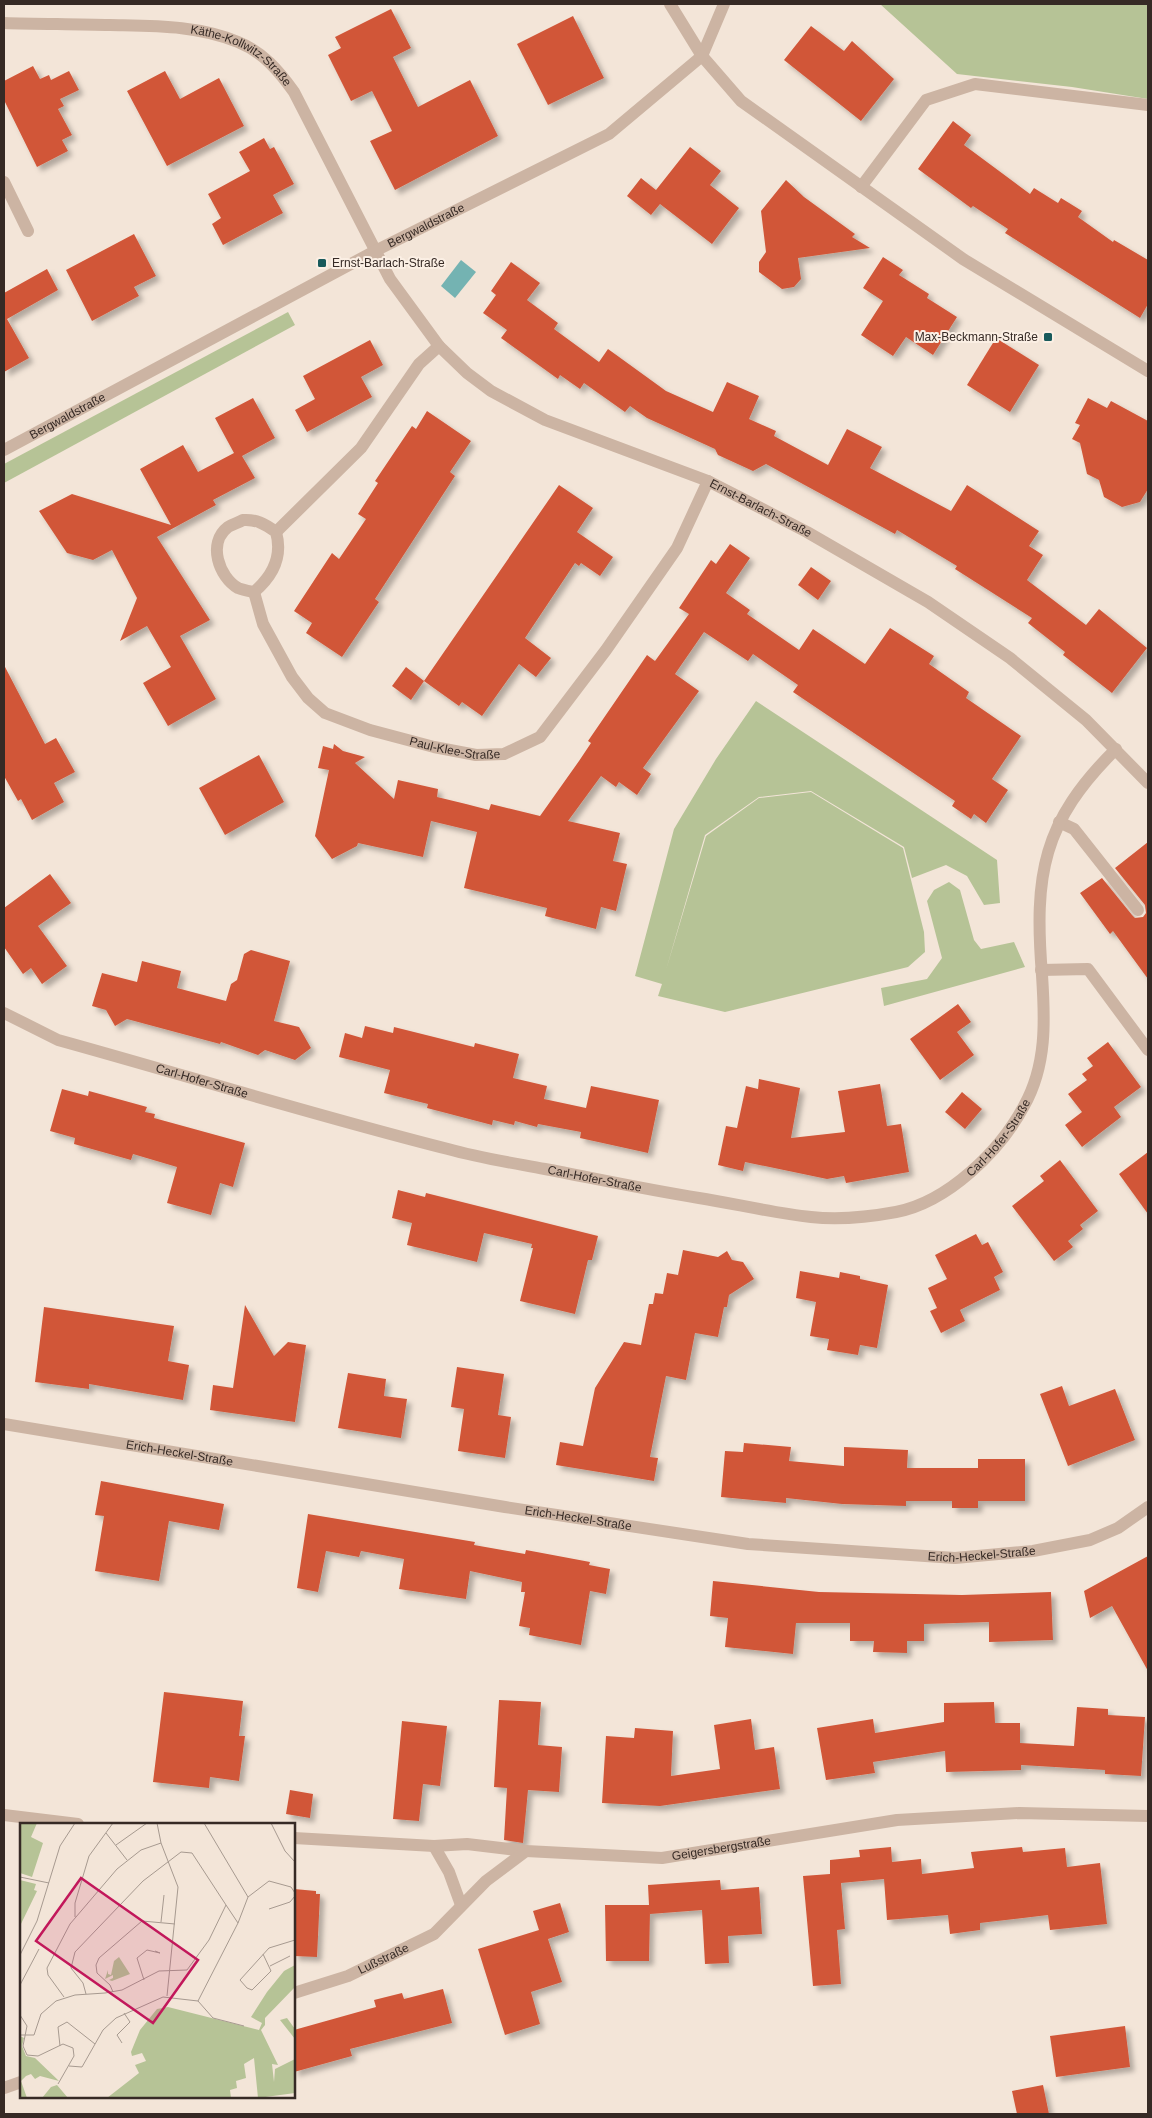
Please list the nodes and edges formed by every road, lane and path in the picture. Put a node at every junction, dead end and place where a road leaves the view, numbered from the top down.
1 (670, 4) edge
2 (724, 4) edge
3 (4, 23) edge
4 (702, 56) junction
5 (1148, 104) edge
6 (4, 182) edge
7 (861, 186) junction
8 (28, 230) dead end
9 (377, 250) junction
10 (438, 346) junction
11 (1148, 371) edge
12 (4, 450) edge
13 (708, 481) junction
14 (276, 532) junction
15 (254, 592) junction
16 (1116, 749) junction
17 (1148, 784) edge
18 (1059, 822) junction
19 (1138, 910) dead end
20 (1041, 970) junction
21 (4, 1013) edge
22 (1148, 1050) edge
23 (4, 1424) edge
24 (1148, 1507) edge
25 (4, 1815) edge
26 (1148, 1816) edge
27 (70, 1823) edge
28 (295, 1838) edge
29 (434, 1846) junction
30 (526, 1851) junction
31 (461, 1905) junction
32 (295, 1993) edge
33 (20, 2082) edge
34 (4, 2088) edge

1 - 4 street
2 - 4 street
3 - 9 street, Käthe-Kollwitz-Straße
4 - 7 street
4 - 9 street, Bergwaldstraße
5 - 7 street
6 - 8 street
7 - 11 street
9 - 10 street, Ernst-Barlach-Straße
9 - 12 street, Bergwaldstraße
10 - 13 street, Ernst-Barlach-Straße
10 - 14 street
13 - 15 street, Paul-Klee-Straße
13 - 16 street, Ernst-Barlach-Straße
14 - 15 street
14 - 15 street
16 - 17 street, Ernst-Barlach-Straße
16 - 18 street, Carl-Hofer-Straße
18 - 19 street
18 - 20 street, Carl-Hofer-Straße
20 - 21 street, Carl-Hofer-Straße
20 - 22 street
23 - 24 street, Erich-Heckel-Straße
25 - 27 street
26 - 30 street, Geigersbergstraße
28 - 29 street, Geigersbergstraße
29 - 30 street, Geigersbergstraße
29 - 31 street
30 - 31 street, Lußstraße
31 - 32 street, Lußstraße
33 - 34 street

